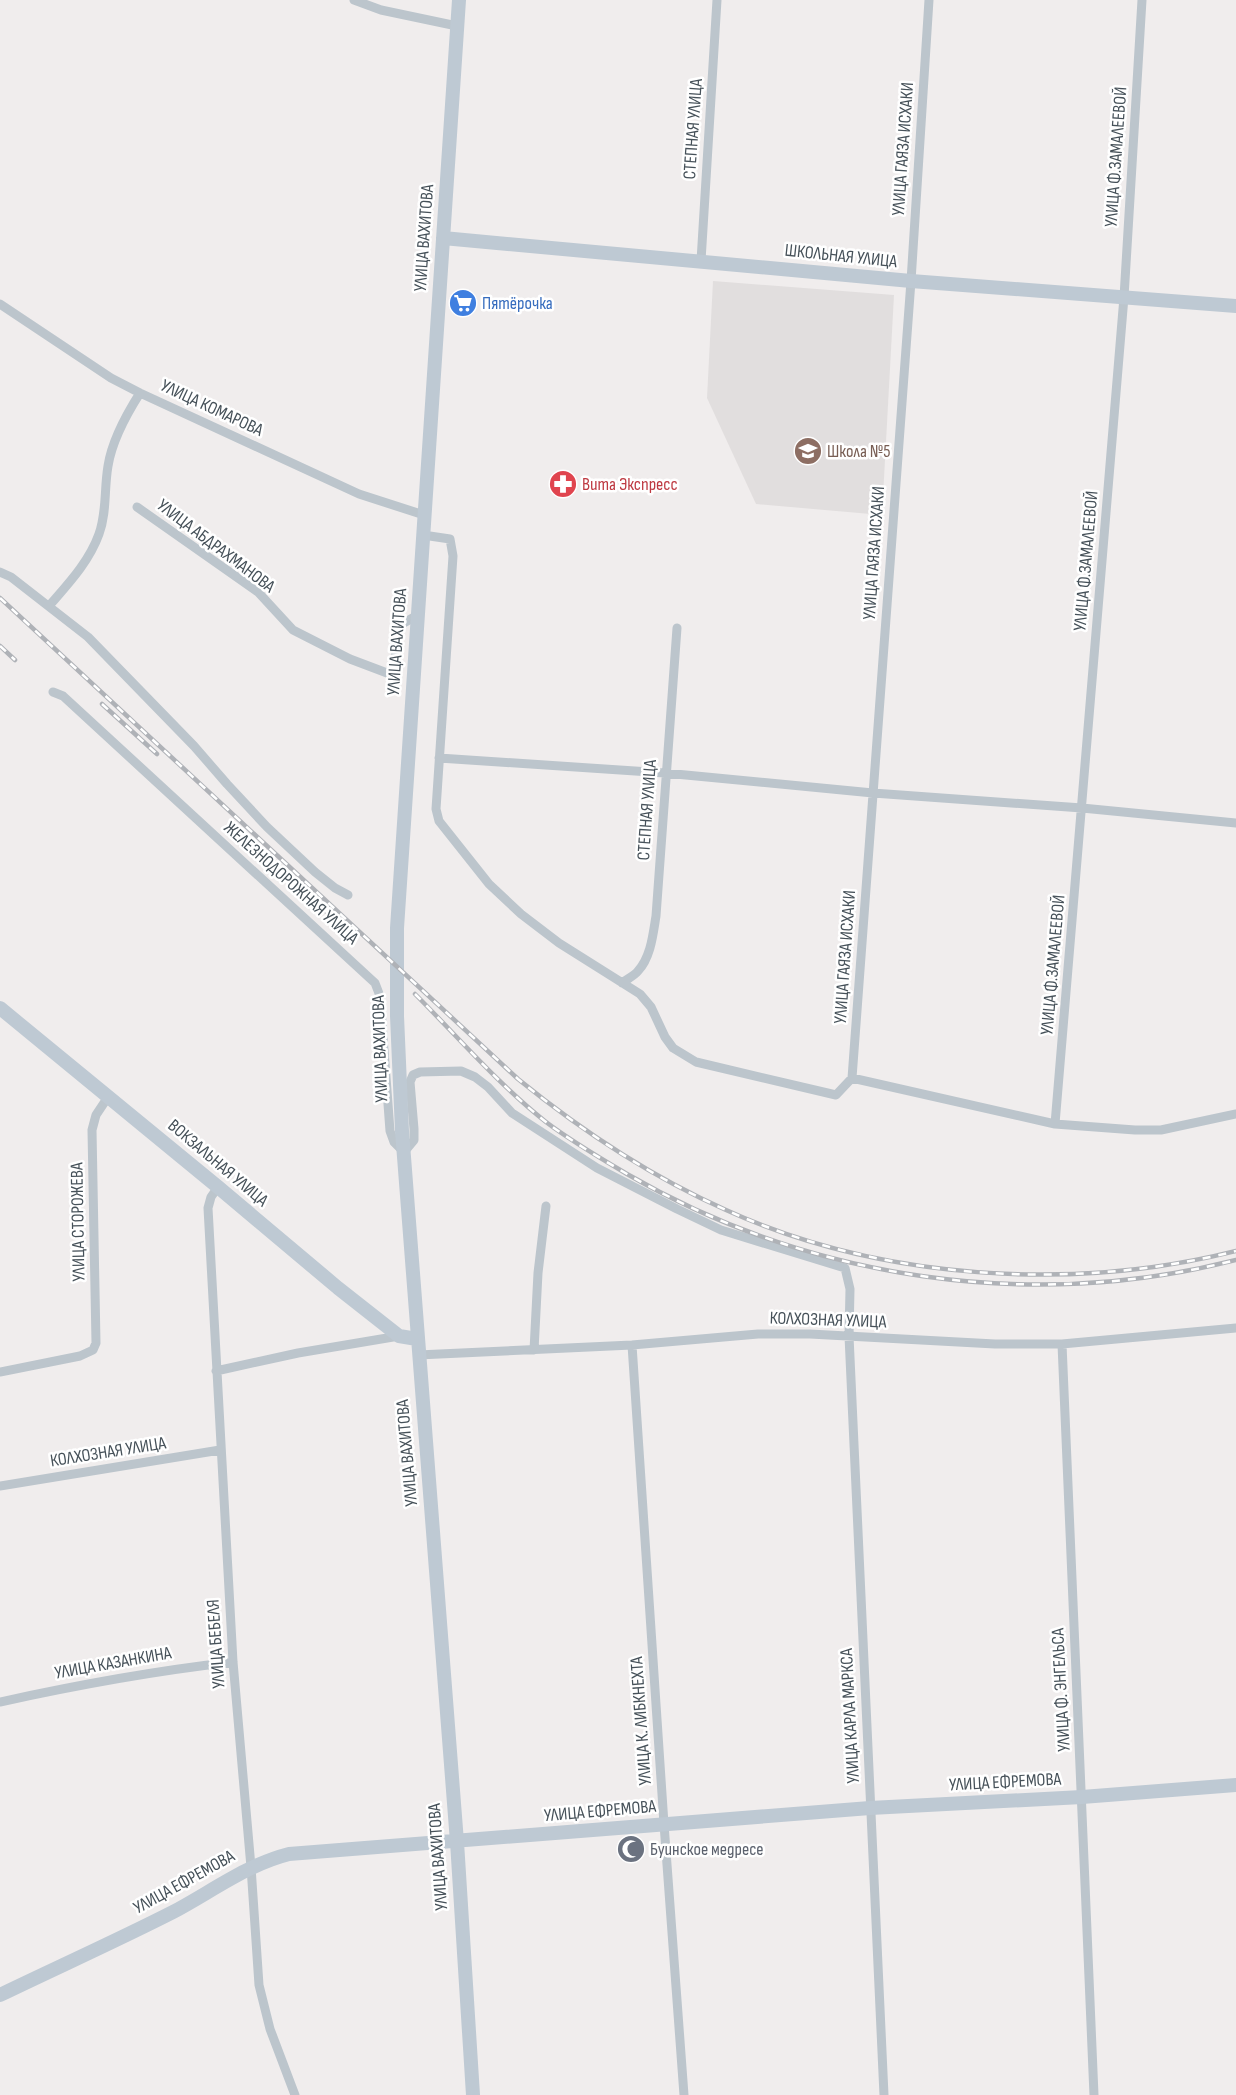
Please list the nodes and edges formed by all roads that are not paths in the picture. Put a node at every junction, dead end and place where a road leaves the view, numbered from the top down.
1 (354, 0) edge
2 (459, 0) edge
3 (717, 0) edge
4 (929, 0) edge
5 (1142, 0) edge
6 (457, 26) junction
7 (443, 238) junction
8 (701, 261) junction
9 (911, 281) junction
10 (1124, 296) junction
11 (0, 304) edge
12 (1236, 306) edge
13 (140, 392) junction
14 (137, 508) dead end
15 (424, 514) junction
16 (423, 536) junction
17 (0, 572) edge
18 (49, 606) junction
19 (418, 615) junction
20 (677, 628) dead end
21 (53, 692) dead end
22 (439, 758) junction
23 (665, 773) junction
24 (873, 792) junction
25 (1082, 808) junction
26 (1236, 823) edge
27 (348, 895) dead end
28 (622, 983) junction
29 (0, 1008) edge
30 (852, 1078) junction
31 (108, 1097) junction
32 (1236, 1114) edge
33 (1055, 1124) junction
34 (404, 1152) junction
35 (218, 1187) junction
36 (546, 1206) dead end
37 (1236, 1328) edge
38 (399, 1336) junction
39 (849, 1336) junction
40 (417, 1339) junction
41 (1062, 1344) junction
42 (632, 1345) junction
43 (534, 1350) junction
44 (418, 1356) junction
45 (216, 1371) junction
46 (0, 1372) edge
47 (220, 1450) junction
48 (0, 1486) edge
49 (233, 1662) junction
50 (0, 1702) edge
51 (1236, 1785) edge
52 (1082, 1797) junction
53 (870, 1808) junction
54 (664, 1824) junction
55 (456, 1842) junction
56 (251, 1867) junction
57 (0, 1994) edge
58 (295, 2095) edge
59 (473, 2095) edge
60 (684, 2095) edge
61 (884, 2095) edge
62 (1094, 2095) edge

1 - 6 street
2 - 6 main road, УЛИЦА ВАХИТОВА
3 - 8 street, СТЕПНАЯ УЛИЦА
4 - 9 street, УЛИЦА ГАЯЗА ИСХАКИ
5 - 10 street, УЛИЦА Ф.ЗАМАЛЕЕВОЙ
6 - 7 main road, УЛИЦА ВАХИТОВА
7 - 8 main road, ШКОЛЬНАЯ УЛИЦА
7 - 15 main road, УЛИЦА ВАХИТОВА
8 - 9 main road, ШКОЛЬНАЯ УЛИЦА
9 - 10 main road, ШКОЛЬНАЯ УЛИЦА
9 - 24 street, УЛИЦА ГАЯЗА ИСХАКИ
10 - 12 main road, ШКОЛЬНАЯ УЛИЦА
10 - 25 street, УЛИЦА Ф.ЗАМАЛЕЕВОЙ
11 - 13 street, УЛИЦА КОМАРОВА
13 - 15 street, УЛИЦА КОМАРОВА
13 - 18 street
14 - 19 street, УЛИЦА АБДРАХМАНОВА
15 - 16 main road, УЛИЦА ВАХИТОВА
16 - 19 main road, УЛИЦА ВАХИТОВА
16 - 22 street
17 - 18 street
18 - 27 street
19 - 34 main road, УЛИЦА ВАХИТОВА
20 - 23 street, СТЕПНАЯ УЛИЦА
21 - 34 street, ЖЕЛЕЗНОДОРОЖНАЯ УЛИЦА
22 - 23 street
22 - 28 street
23 - 24 street
23 - 28 street, СТЕПНАЯ УЛИЦА
24 - 25 street
24 - 30 street, УЛИЦА ГАЯЗА ИСХАКИ
25 - 26 street
25 - 33 street, УЛИЦА Ф.ЗАМАЛЕЕВОЙ
28 - 30 street
29 - 31 main road, ВОКЗАЛЬНАЯ УЛИЦА
30 - 33 street
31 - 35 main road, ВОКЗАЛЬНАЯ УЛИЦА
31 - 46 street, УЛИЦА СТОРОЖЕВА
32 - 33 street
34 - 39 street, УЛИЦА КАРЛА МАРКСА
34 - 40 main road, УЛИЦА ВАХИТОВА
35 - 38 main road, ВОКЗАЛЬНАЯ УЛИЦА
35 - 45 street, УЛИЦА БЕБЕЛЯ
36 - 43 street
37 - 41 street, КОЛХОЗНАЯ УЛИЦА
38 - 40 main road, ВОКЗАЛЬНАЯ УЛИЦА
38 - 45 street
39 - 41 street, КОЛХОЗНАЯ УЛИЦА
39 - 42 street, КОЛХОЗНАЯ УЛИЦА
39 - 53 street, УЛИЦА КАРЛА МАРКСА
40 - 44 main road, УЛИЦА ВАХИТОВА
41 - 52 street, УЛИЦА Ф. ЭНГЕЛЬСА
42 - 43 street, КОЛХОЗНАЯ УЛИЦА
42 - 54 street, УЛИЦА К. ЛИБКНЕХТА
43 - 44 street, КОЛХОЗНАЯ УЛИЦА
44 - 55 main road, УЛИЦА ВАХИТОВА
45 - 47 street, УЛИЦА БЕБЕЛЯ
47 - 48 street, КОЛХОЗНАЯ УЛИЦА
47 - 49 street, УЛИЦА БЕБЕЛЯ
49 - 50 street, УЛИЦА КАЗАНКИНА
49 - 56 street, УЛИЦА БЕБЕЛЯ
51 - 52 main road, УЛИЦА ЕФРЕМОВА
52 - 53 main road, УЛИЦА ЕФРЕМОВА
52 - 62 street, УЛИЦА Ф. ЭНГЕЛЬСА
53 - 54 main road, УЛИЦА ЕФРЕМОВА
53 - 61 street, УЛИЦА КАРЛА МАРКСА
54 - 55 main road, УЛИЦА ЕФРЕМОВА
54 - 60 street, УЛИЦА К. ЛИБКНЕХТА
55 - 56 main road, УЛИЦА ЕФРЕМОВА
55 - 59 main road, УЛИЦА ВАХИТОВА
56 - 57 main road, УЛИЦА ЕФРЕМОВА
56 - 58 street, УЛИЦА БЕБЕЛЯ

